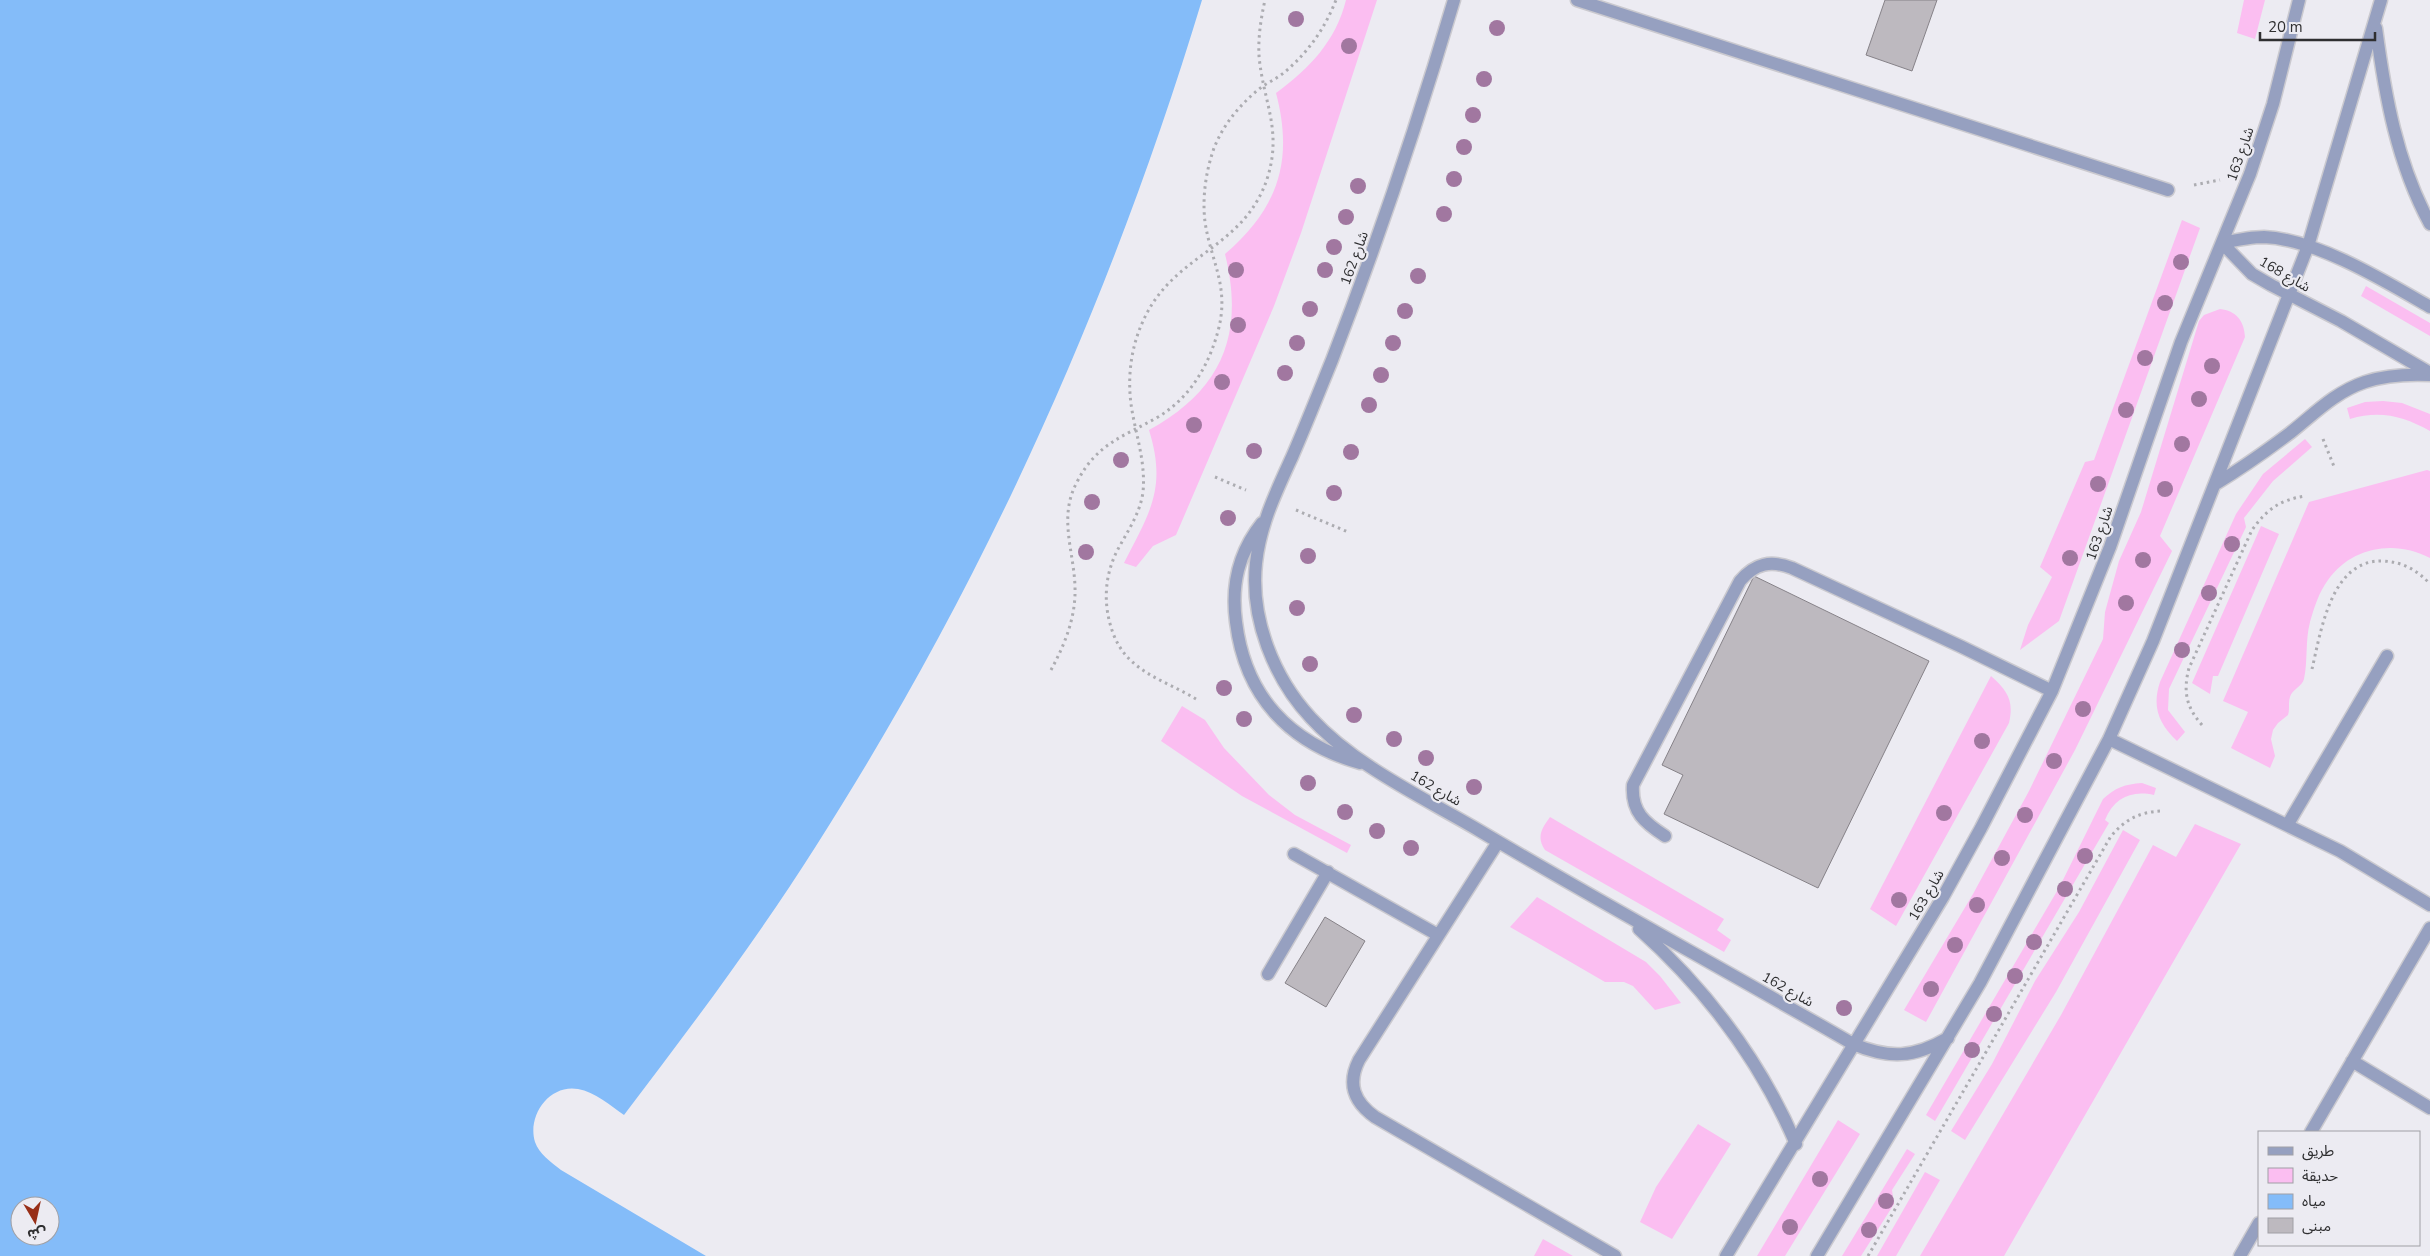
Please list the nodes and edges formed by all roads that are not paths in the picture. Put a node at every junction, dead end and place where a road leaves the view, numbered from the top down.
1 (1454, 0) edge
2 (1577, 0) edge
3 (2299, 0) edge
4 (2380, 0) edge
5 (2375, 23) junction
6 (2168, 190) road end
7 (2430, 224) edge
8 (2222, 243) junction
9 (2308, 246) junction
10 (2290, 295) junction
11 (2430, 307) edge
12 (2430, 374) edge
13 (2217, 483) junction
14 (1265, 519) junction
15 (2387, 656) dead end
16 (2052, 691) junction
17 (2109, 739) junction
18 (1368, 765) junction
19 (2288, 824) junction
20 (1665, 836) dead end
21 (1498, 842) junction
22 (1294, 854) dead end
23 (1328, 872) junction
24 (2430, 905) edge
25 (1620, 912) junction
26 (2430, 928) edge
27 (1438, 935) junction
28 (1268, 974) dead end
29 (1948, 1038) junction
30 (1853, 1044) junction
31 (2352, 1061) junction
32 (2430, 1108) edge
33 (2312, 1131) edge
34 (1796, 1144) junction
35 (2258, 1225) edge
36 (1615, 1256) edge
37 (1726, 1256) edge
38 (1817, 1256) edge
39 (2240, 1256) edge

1 - 14 street, شارع 162
2 - 6 street
3 - 8 street, شارع 163
4 - 5 street
5 - 7 street
5 - 9 street
8 - 9 street, شارع 168
8 - 10 street, شارع 168
8 - 16 street, شارع 163
9 - 10 street
9 - 11 street, شارع 168
10 - 12 street, شارع 168
10 - 13 street
12 - 13 street
13 - 17 street
14 - 18 street, شارع 162
14 - 18 street, شارع 162
15 - 19 street
16 - 20 street
16 - 30 street, شارع 163
17 - 19 street
17 - 29 street
18 - 21 street, شارع 162
19 - 24 street
21 - 25 street, شارع 162
21 - 27 street
22 - 23 street
23 - 27 street
23 - 28 street
25 - 30 street, شارع 162
25 - 34 street, شارع 162
26 - 31 street
27 - 36 street
29 - 30 street, شارع 162
29 - 38 street
30 - 34 street, شارع 163
31 - 32 street
31 - 33 street
34 - 37 street, شارع 163
35 - 39 street

